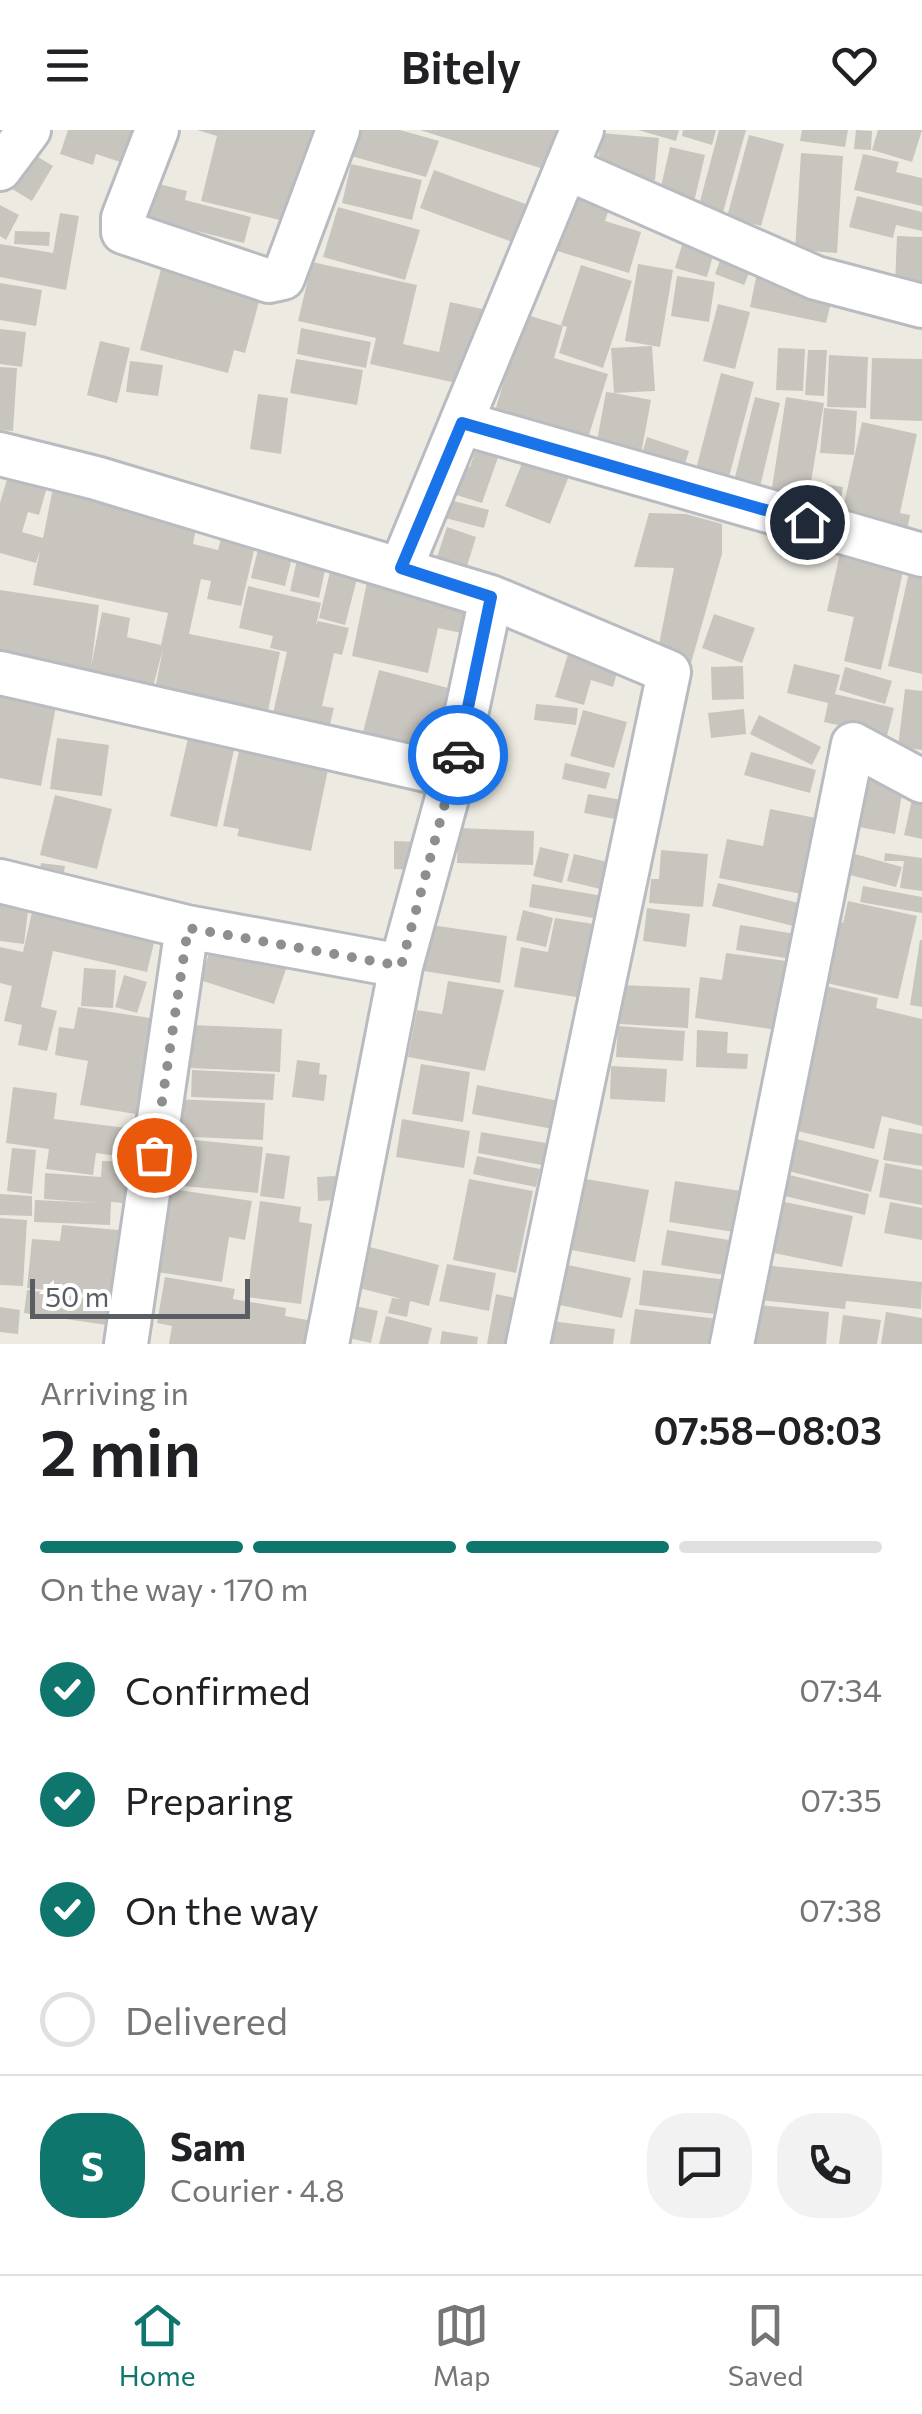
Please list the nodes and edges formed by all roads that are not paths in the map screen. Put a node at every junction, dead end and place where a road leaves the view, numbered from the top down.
1 (29, 130) edge
2 (158, 130) edge
3 (338, 130) edge
4 (574, 149) edge
5 (0, 169) edge
6 (922, 306) edge
7 (462, 423) junction
8 (0, 454) edge
9 (922, 554) edge
10 (401, 568) junction
11 (491, 597) junction
12 (0, 673) edge
13 (453, 776) junction
14 (922, 781) edge
15 (0, 881) edge
16 (188, 928) junction
17 (401, 966) junction
18 (126, 1344) edge
19 (327, 1344) edge
20 (528, 1344) edge
21 (732, 1344) edge

1 - 5 street
2 - 3 street
4 - 6 street
4 - 7 street
7 - 9 street
7 - 10 street
8 - 10 street
10 - 11 street
11 - 13 street
11 - 20 street
12 - 13 street
13 - 17 street
14 - 21 street
15 - 16 street
16 - 17 street
16 - 18 street
17 - 19 street

